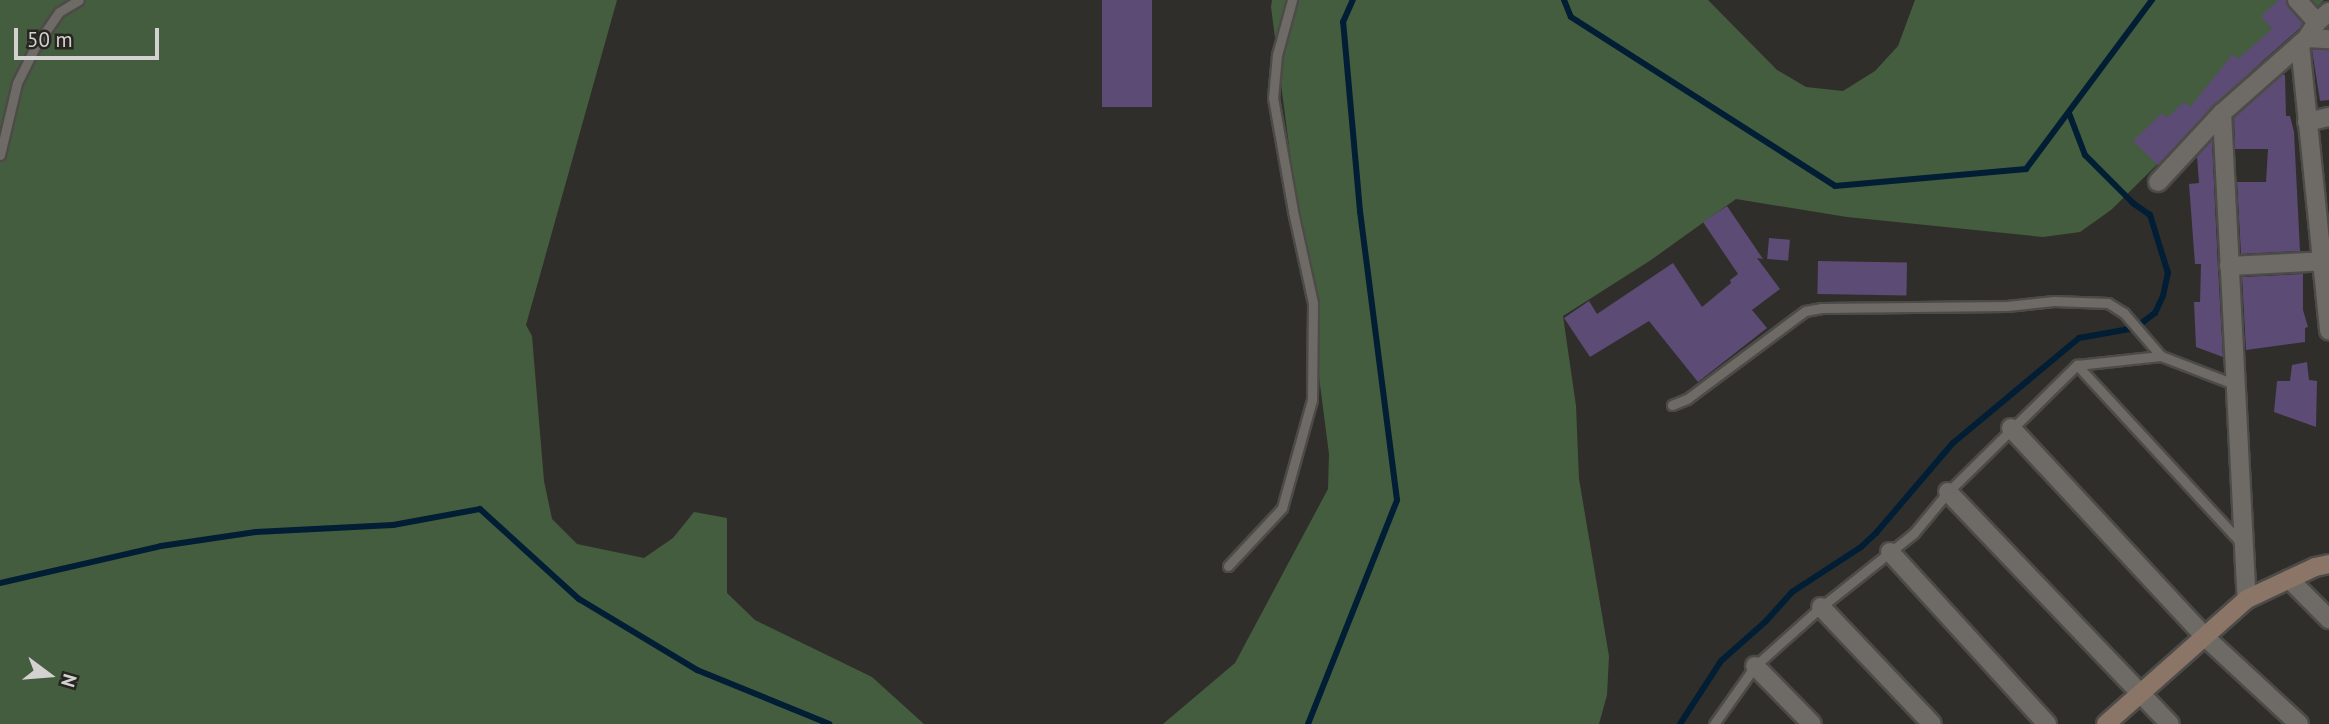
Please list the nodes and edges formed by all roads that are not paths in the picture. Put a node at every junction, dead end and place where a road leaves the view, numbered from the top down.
1 (79, 0) edge
2 (1292, 0) edge
3 (2297, 0) edge
4 (2323, 17) edge
5 (2329, 39) edge
6 (2303, 41) junction
7 (2222, 113) junction
8 (2329, 117) edge
9 (2308, 122) junction
10 (0, 155) edge
11 (2158, 182) dead end
12 (2322, 189) edge
13 (2325, 262) edge
14 (2229, 266) junction
15 (2329, 331) edge
16 (2161, 356) junction
17 (2077, 365) junction
18 (2234, 384) junction
19 (1672, 405) dead end
20 (2011, 428) junction
21 (1948, 492) junction
22 (2243, 545) junction
23 (1891, 552) junction
24 (2329, 564) edge
25 (1228, 566) dead end
26 (2289, 579) junction
27 (2246, 599) junction
28 (1821, 607) junction
29 (2329, 619) edge
30 (2205, 637) junction
31 (1755, 666) junction
32 (2139, 695) junction
33 (1714, 724) edge
34 (1812, 724) edge
35 (1932, 724) edge
36 (2048, 724) edge
37 (2106, 724) edge
38 (2170, 724) edge
39 (2299, 724) edge

1 - 10 lane
2 - 25 lane
3 - 4 street
4 - 6 street
5 - 6 street
6 - 7 street
6 - 9 street
7 - 11 street
7 - 14 street
8 - 9 street
9 - 12 street
12 - 13 street
13 - 14 street
13 - 15 street
14 - 18 street
16 - 17 lane
16 - 18 lane
16 - 19 lane
17 - 20 lane
17 - 22 lane
18 - 22 street
20 - 21 lane
20 - 30 street
21 - 23 lane
21 - 32 street
22 - 27 street
23 - 28 lane
23 - 36 street
24 - 26 main road
26 - 27 main road
26 - 29 street
27 - 30 main road
28 - 31 lane
28 - 35 street
30 - 32 main road
30 - 39 street
31 - 33 lane
31 - 34 street
32 - 37 main road
32 - 38 street

